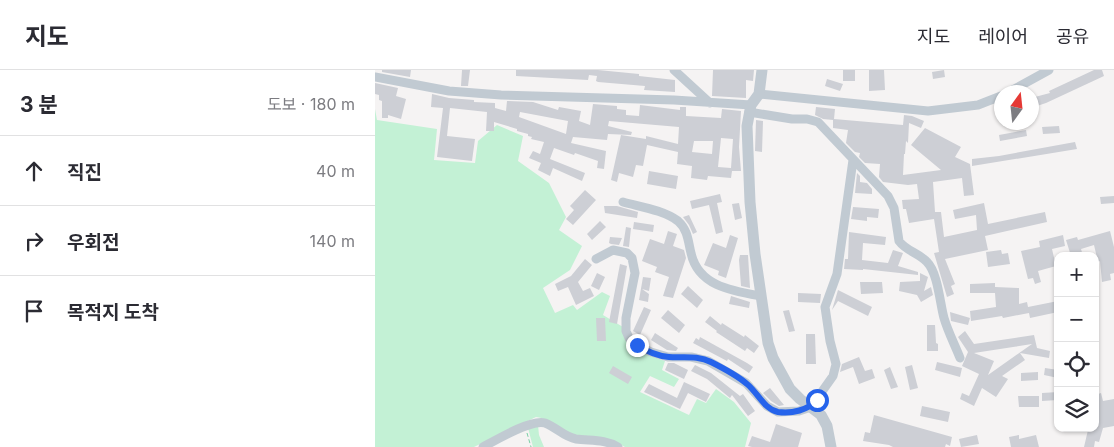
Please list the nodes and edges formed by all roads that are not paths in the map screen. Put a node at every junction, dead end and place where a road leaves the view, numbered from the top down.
1 (674, 70) edge
2 (762, 70) edge
3 (1049, 70) edge
4 (375, 77) edge
5 (1022, 85) edge
6 (759, 94) junction
7 (994, 99) edge
8 (710, 103) junction
9 (750, 109) junction
10 (853, 160) junction
11 (623, 202) dead end
12 (596, 259) dead end
13 (761, 296) junction
14 (960, 358) dead end
15 (811, 407) junction
16 (483, 447) edge
17 (618, 447) edge
18 (831, 447) edge

1 - 8 street
2 - 6 street
3 - 5 street
4 - 8 street
6 - 7 street
6 - 9 street
8 - 9 street
9 - 10 street
9 - 13 street
10 - 14 street
10 - 15 street
11 - 13 street
12 - 15 street
13 - 15 street
15 - 18 street
16 - 17 street

